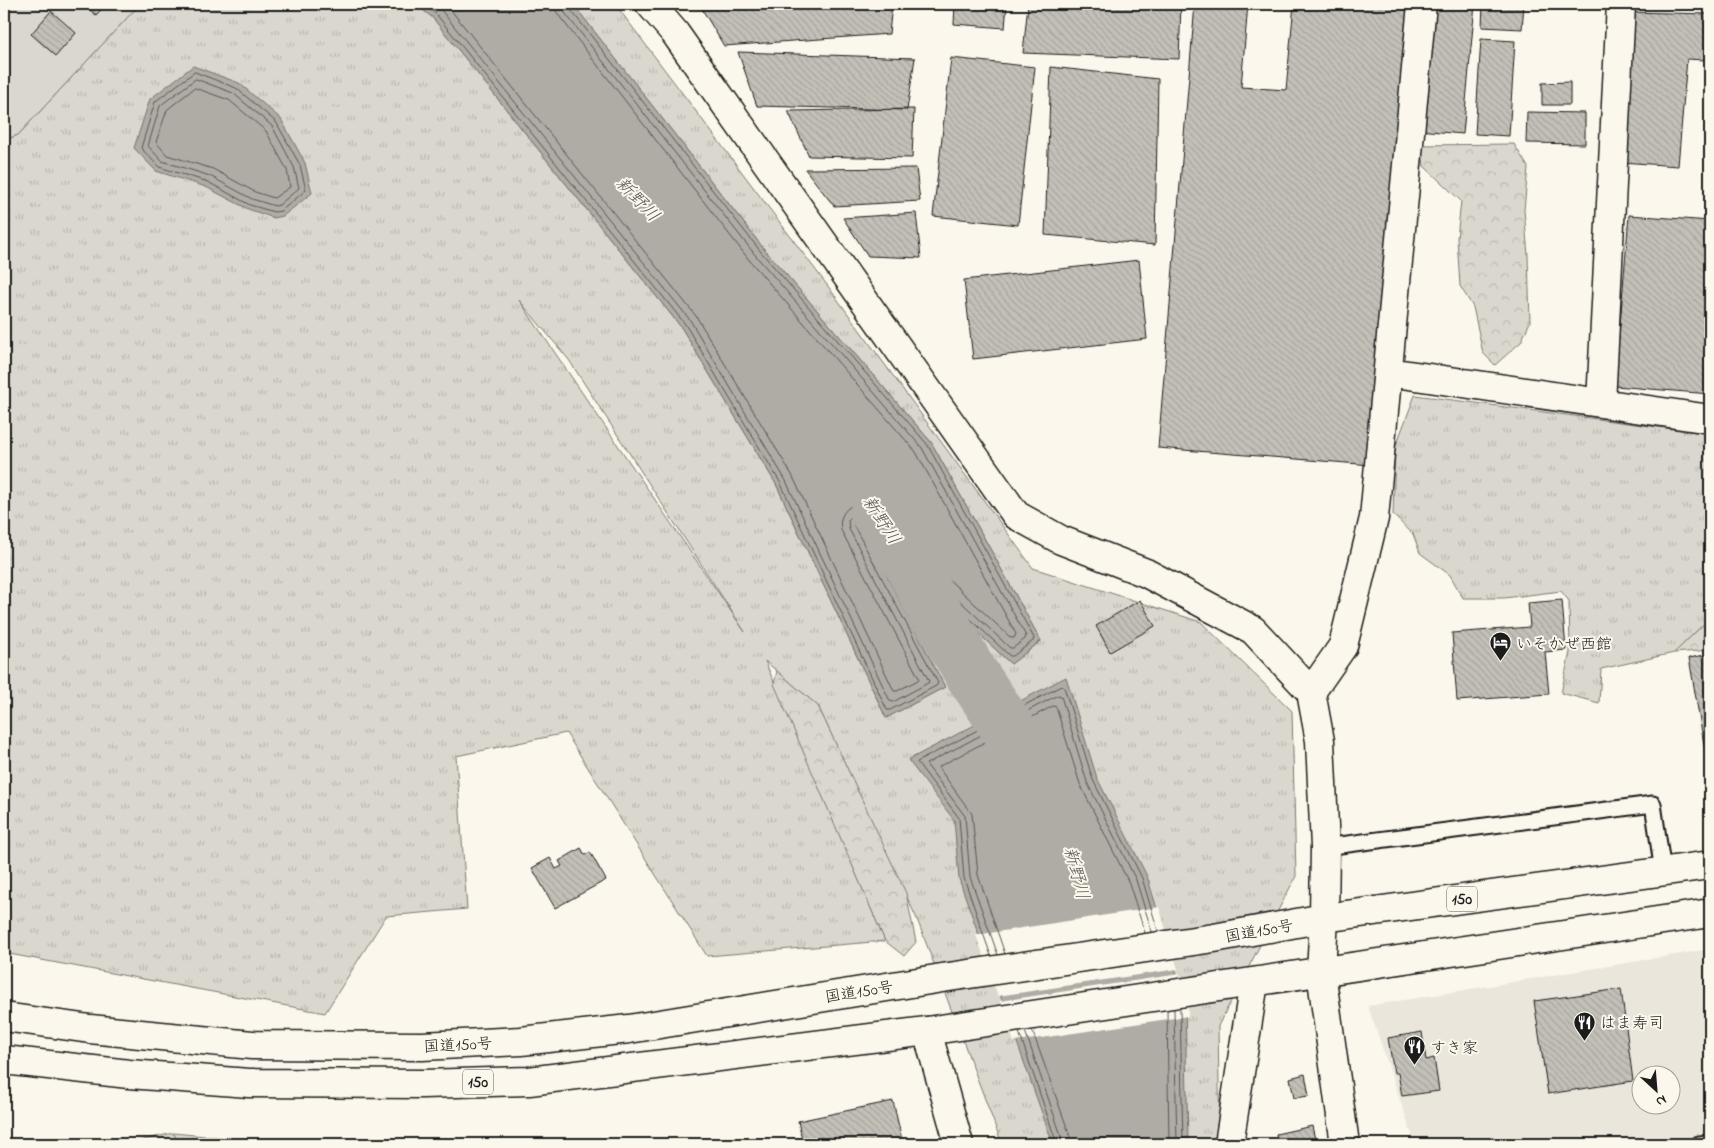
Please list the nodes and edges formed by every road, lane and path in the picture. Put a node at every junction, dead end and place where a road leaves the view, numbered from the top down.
1 (650, 4) edge
2 (1422, 4) edge
3 (1622, 4) edge
4 (1388, 372) junction
5 (1600, 403) junction
6 (1710, 419) edge
7 (1311, 692) junction
8 (1325, 847) junction
9 (1710, 865) edge
10 (1663, 872) junction
11 (1710, 913) edge
12 (1324, 918) junction
13 (1321, 972) junction
14 (1254, 982) junction
15 (4, 1017) edge
16 (938, 1029) junction
17 (4, 1060) edge
18 (1710, 1143) edge
19 (960, 1144) edge
20 (1229, 1144) edge
21 (1345, 1144) edge
22 (1699, 1144) edge

1 - 7 main road
2 - 4 main road
3 - 5 main road
4 - 5 main road
4 - 7 main road
5 - 6 main road
7 - 8 main road
8 - 10 lane
8 - 12 main road
9 - 10 main road, 国道150号 / 150
10 - 12 main road, 国道150号 / 150
11 - 13 main road, 150
12 - 13 main road
12 - 15 main road, 国道150号 / 150
13 - 14 main road, 150
13 - 21 main road
14 - 16 main road, 150
14 - 20 main road
16 - 17 main road, 150
16 - 19 main road
18 - 22 lane

